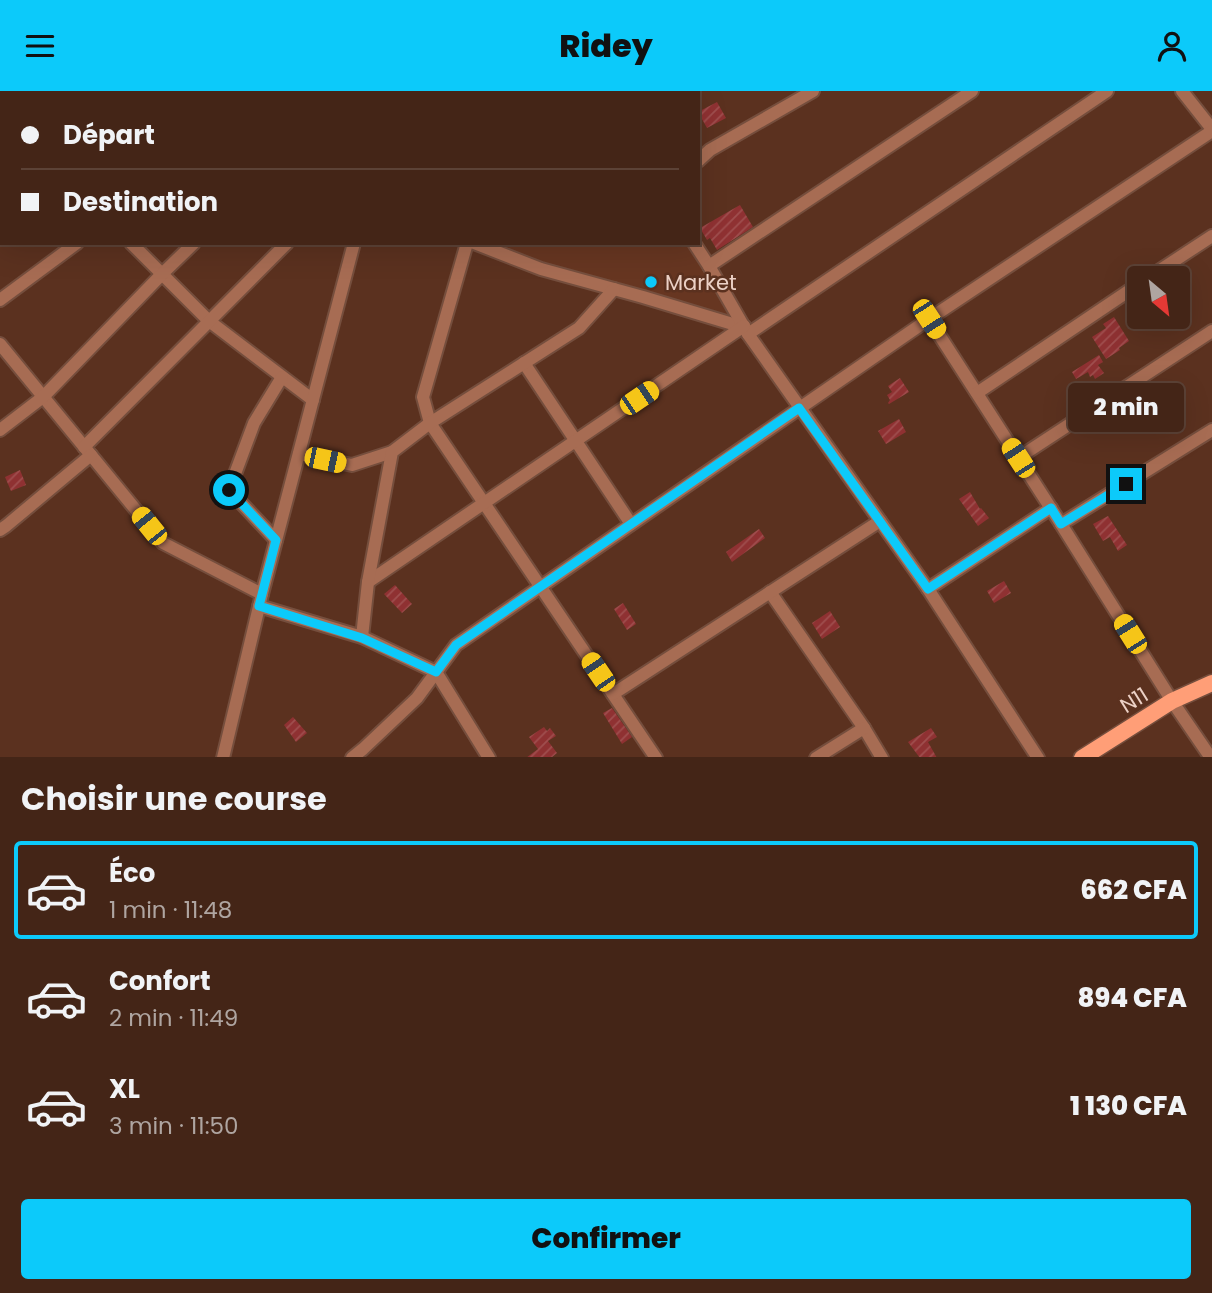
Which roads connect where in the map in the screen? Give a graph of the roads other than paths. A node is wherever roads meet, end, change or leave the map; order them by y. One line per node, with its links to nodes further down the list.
1 (813, 91): 6 (street)
2 (972, 91): 16 (street)
3 (1107, 91): 24 (street)
4 (1182, 91): 5 (street)
5 (1212, 130): 22 (street)
6 (700, 159)
7 (1212, 236): 17 (street)
8 (75, 245): 21 (street)
9 (133, 245): 18 (street)
10 (192, 245): 18 (street)
11 (285, 245): 23 (street)
12 (353, 245): 31 (street)
13 (466, 245): 33 (street)
14 (479, 245): 19 (street)
15 (695, 245): 16 (street)
16 (709, 266): 24 (street)
17 (1166, 266)
18 (162, 274): 23 (street); 30 (street)
19 (614, 289): 24 (street); 27 (street)
20 (1127, 292): 29 (street)
21 (0, 300)
22 (929, 319): 29 (street); 32 (street)
23 (209, 321): 28 (street); 37 (street)
24 (746, 330): 32 (street); 36 (street)
25 (1212, 331): 40 (street)
26 (0, 344): 30 (street)
27 (524, 363): 33 (street); 36 (street)
28 (282, 377): 31 (street); 47 (street)
29 (977, 393): 40 (street)
30 (43, 397): 34 (street); 37 (street)
31 (313, 400): 39 (street)
32 (799, 408): 43 (street); 44 (street)
33 (430, 422): 38 (street); 41 (street)
34 (0, 430)
35 (1212, 430): 45 (street)
36 (576, 442): 41 (street); 44 (street)
37 (88, 451): 46 (street); 52 (street)
38 (392, 452): 39 (street); 48 (street)
39 (299, 454): 47 (street)
40 (1018, 458): 42 (street)
41 (484, 502): 48 (street); 49 (street)
42 (1051, 508): 45 (street); 50 (street)
43 (880, 521): 50 (street); 51 (street)
44 (631, 524): 49 (street)
45 (1061, 524): 57 (street)
46 (0, 530)
47 (276, 540): 52 (street)
48 (368, 582): 53 (street)
49 (540, 586): 54 (street); 56 (street)
50 (928, 589): 65 (street)
51 (770, 592): 56 (street); 58 (street)
52 (260, 600): 53 (street); 59 (street)
53 (362, 638): 54 (street)
54 (436, 672): 60 (street); 61 (street)
55 (1212, 683): 57 (main road, N11)
56 (613, 694): 62 (street)
57 (1172, 701): 66 (main road, N11); 67 (street)
58 (864, 728): 63 (street); 64 (street)
59 (223, 757)
60 (353, 757)
61 (488, 757)
62 (655, 757)
63 (818, 757)
64 (881, 757)
65 (1037, 757)
66 (1084, 757)
67 (1210, 757)

